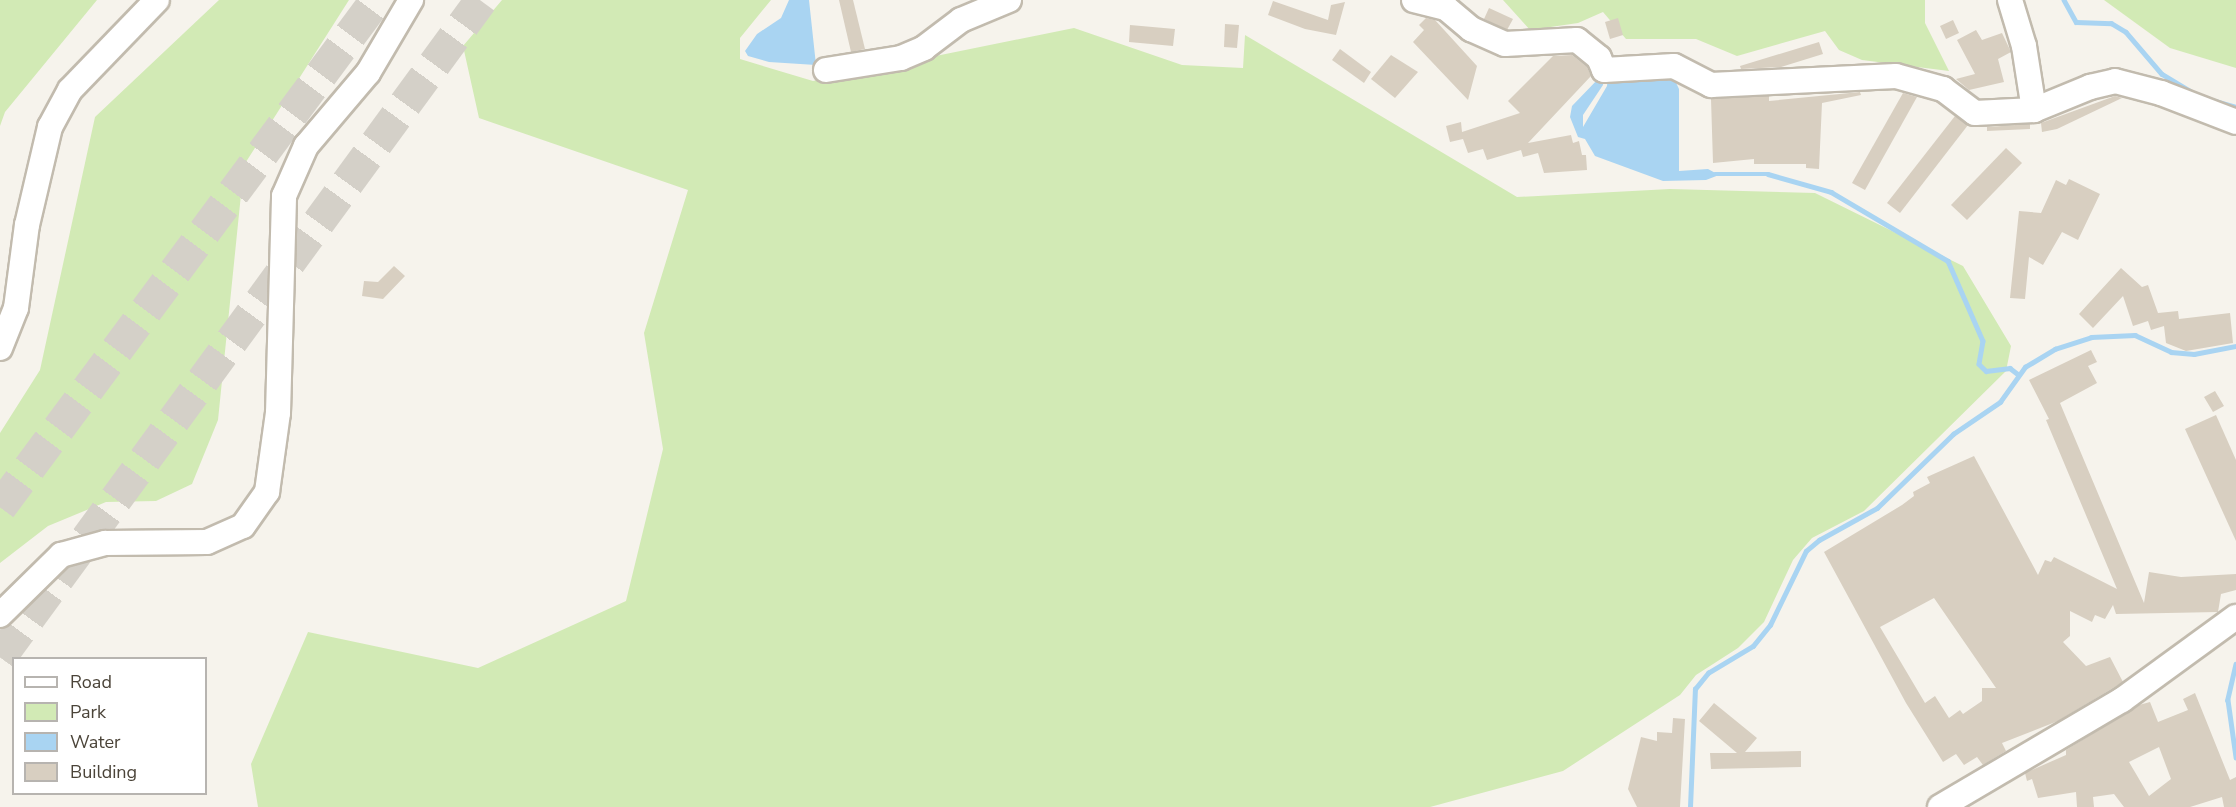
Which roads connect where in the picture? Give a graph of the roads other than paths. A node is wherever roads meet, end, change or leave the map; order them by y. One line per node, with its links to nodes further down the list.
1 (157, 0): 9 (street)
2 (411, 0): 10 (street)
3 (1009, 0): 6 (street)
4 (1414, 0): 7 (street)
5 (2010, 0): 7 (street)
6 (826, 70)
7 (2034, 110): 8 (street)
8 (2236, 122)
9 (0, 348)
10 (0, 615)
11 (2236, 617): 12 (street)
12 (1940, 807)

